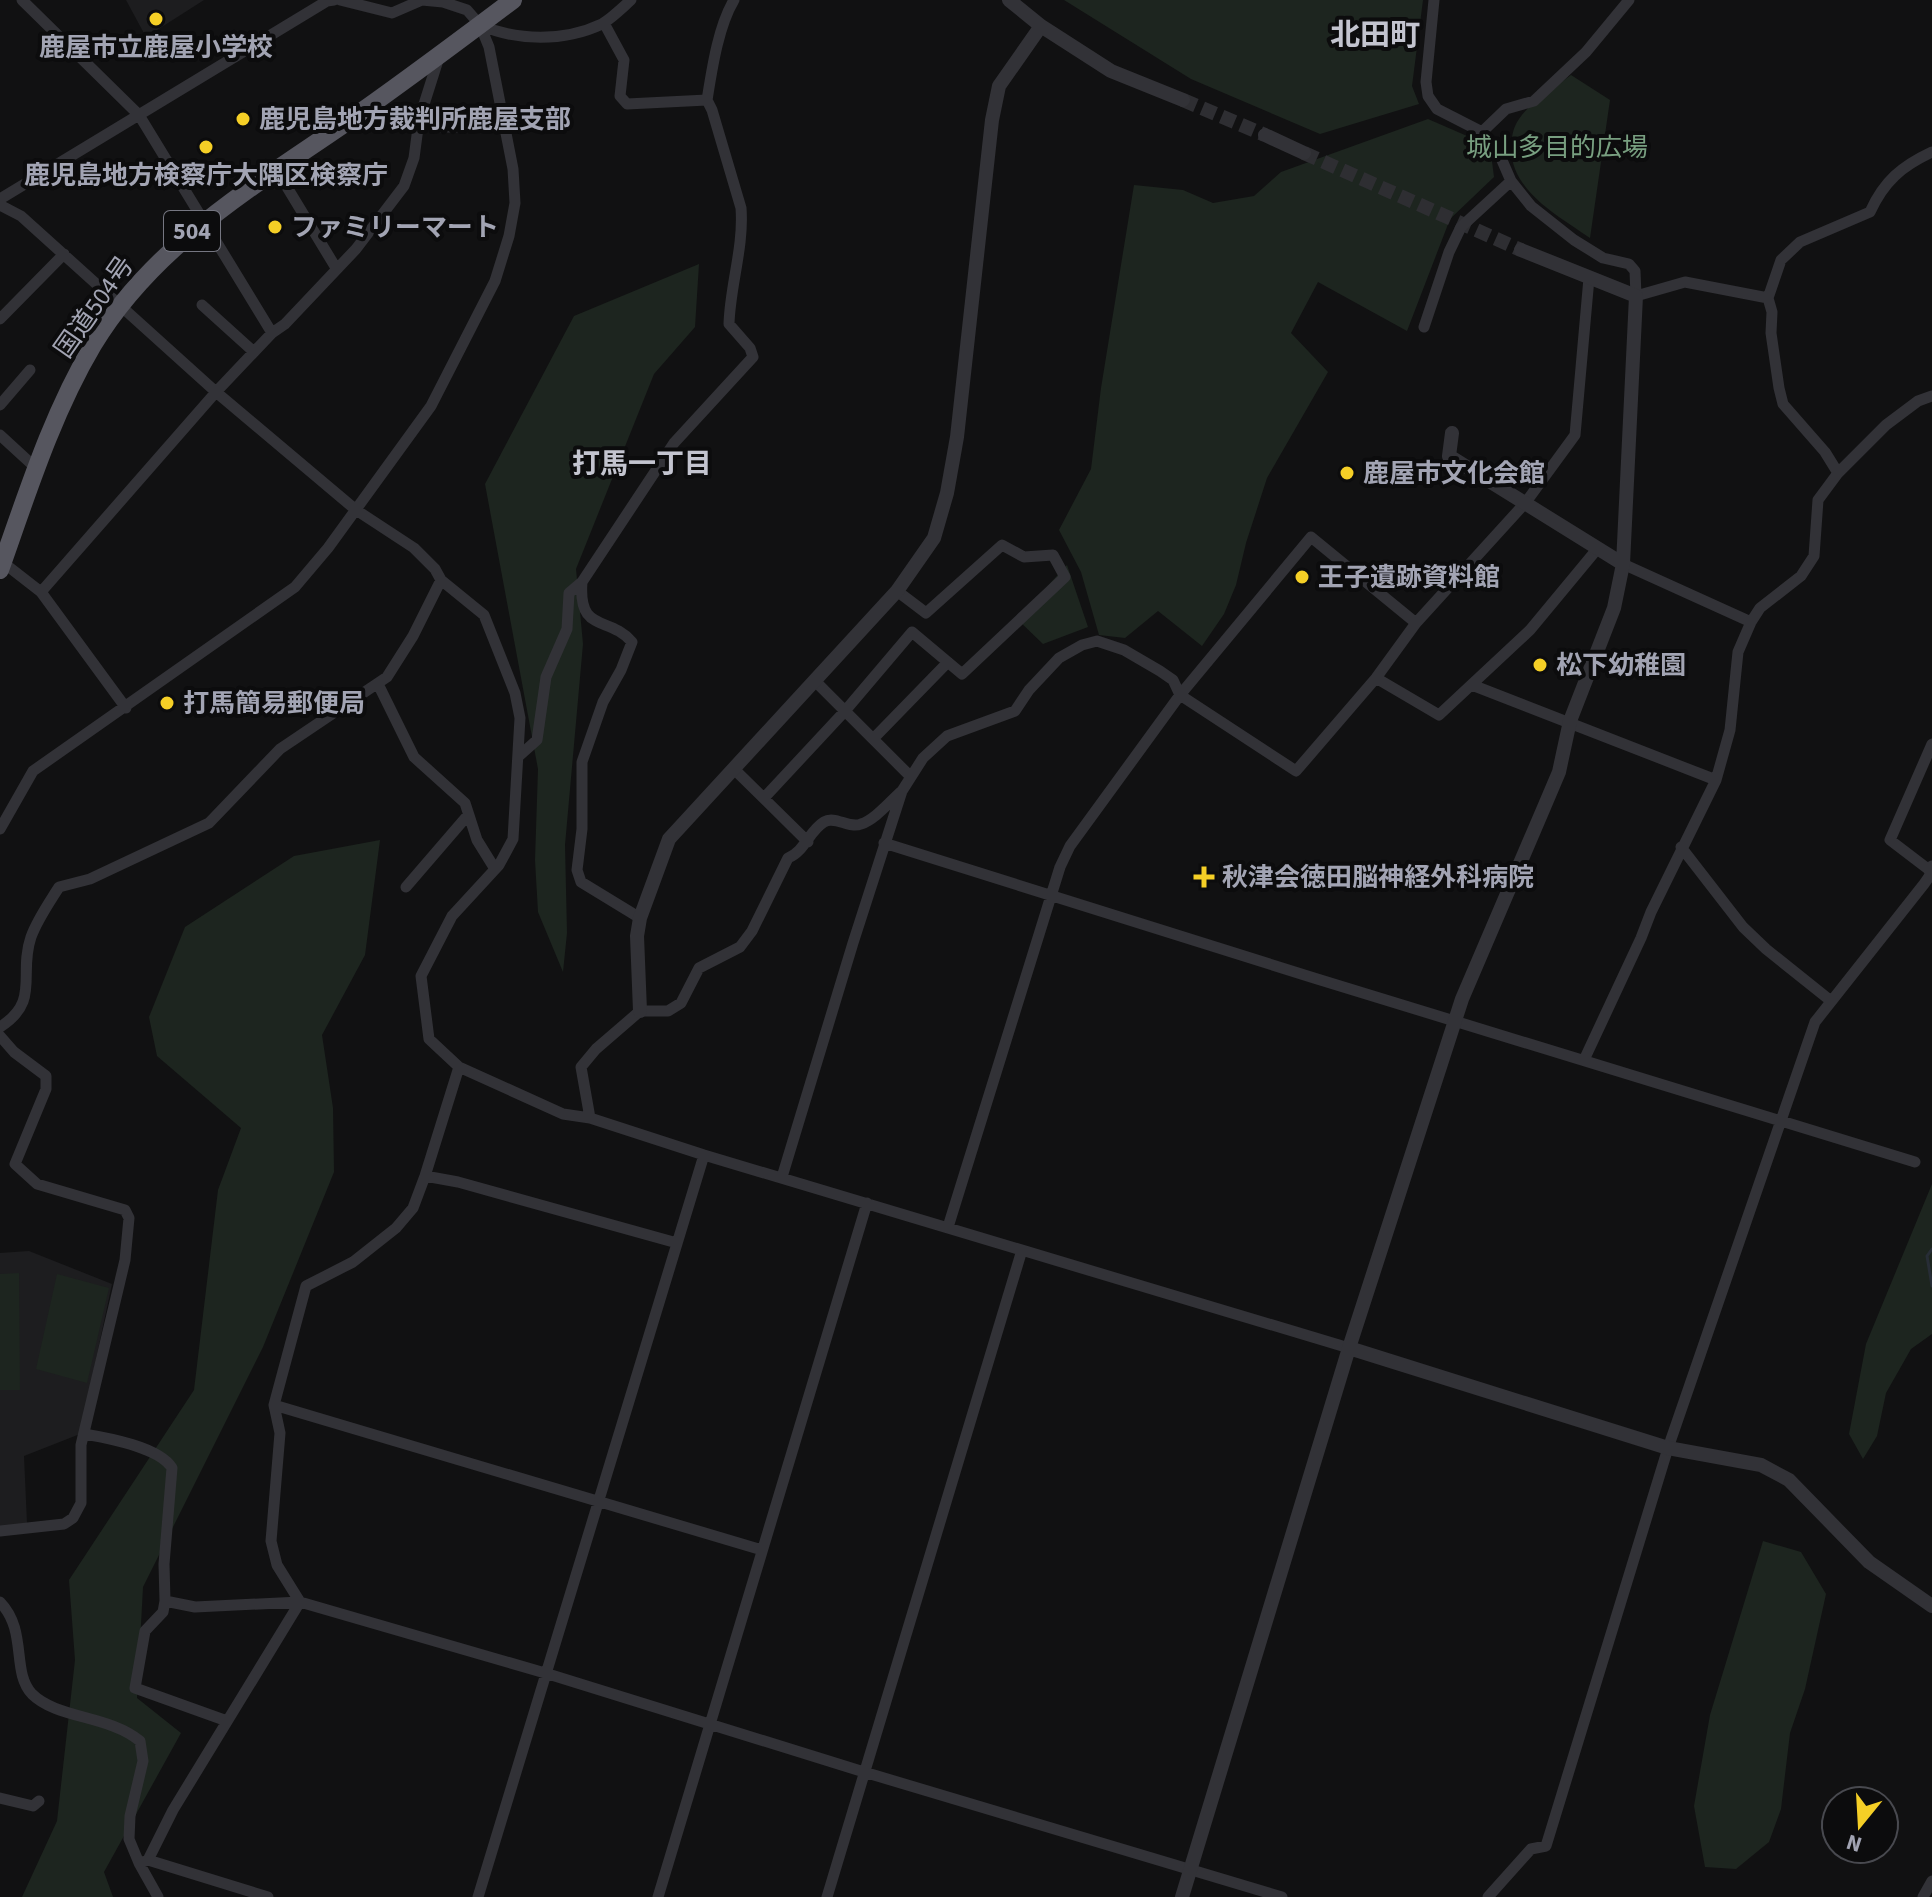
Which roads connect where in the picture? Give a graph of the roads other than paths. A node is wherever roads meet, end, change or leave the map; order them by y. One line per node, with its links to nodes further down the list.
1 (22, 0): 17 (street)
2 (334, 0): 17 (street)
3 (340, 0): 11 (street)
4 (513, 0): 11 (highway, 国道504号 / 504)
5 (631, 0): 10 (street)
6 (734, 0): 14 (street)
7 (1009, 0): 12 (street)
8 (1434, 0): 19 (street)
9 (1629, 0): 19 (street)
10 (604, 23): 11 (street); 14 (street)
11 (480, 25): 13 (highway, 国道504号 / 504); 18 (street)
12 (1041, 26): 15 (street); 54 (street)
13 (441, 53): 16 (street); 23 (highway, 国道504号 / 504)
14 (707, 100): 53 (street)
15 (1183, 100)
16 (424, 104): 18 (street); 29 (street)
17 (139, 115): 25 (street); 26 (street)
18 (504, 127): 48 (street)
19 (1482, 132): 24 (street)
20 (1265, 135): 22 (street)
21 (1932, 152): 32 (street)
22 (1304, 153)
23 (276, 169): 26 (highway, 国道504号 / 504); 29 (street)
24 (1511, 181): 31 (street); 36 (street)
25 (0, 200): 28 (street)
26 (203, 222): 33 (highway, 国道504号 / 504); 37 (street)
27 (1521, 250): 30 (street)
28 (64, 254): 33 (street); 35 (street)
29 (336, 268): 37 (street)
30 (1589, 278): 31 (street); 47 (street)
31 (1636, 296): 32 (street); 51 (street)
32 (1768, 298): 46 (street)
33 (121, 305): 40 (street); 45 (highway, 国道504号 / 504)
34 (202, 305): 38 (street)
35 (0, 319)
36 (1424, 327)
37 (272, 333): 38 (street)
38 (254, 352): 40 (street)
39 (30, 370): 42 (street)
40 (216, 392): 48 (street); 55 (street)
41 (1932, 396): 46 (street)
42 (0, 405)
43 (1452, 433): 47 (street)
44 (0, 435): 45 (street)
45 (37, 469): 50 (highway, 国道504号 / 504)
46 (1838, 473): 56 (street)
47 (1526, 502): 49 (street); 57 (street)
48 (356, 510): 52 (street); 64 (street)
49 (1598, 548): 51 (street); 62 (street)
50 (1, 564): 55 (street)
51 (1623, 564): 56 (street); 66 (street)
52 (441, 580): 61 (street); 69 (street)
53 (582, 582): 69 (street); 84 (street)
54 (897, 591): 58 (street); 60 (street)
55 (41, 592): 64 (street)
56 (1751, 622): 72 (street)
57 (1416, 623): 59 (street); 63 (street)
58 (948, 662): 65 (street); 67 (street)
59 (1376, 678): 62 (street); 63 (street)
60 (815, 681): 65 (street); 70 (street)
61 (378, 684): 75 (street); 88 (street)
62 (1472, 685): 66 (street)
63 (1180, 695): 71 (street); 83 (street)
64 (126, 708): 76 (street)
65 (845, 711): 67 (street); 74 (street)
66 (1570, 721): 72 (street); 87 (street)
67 (873, 739): 71 (street)
68 (1932, 744): 80 (street)
69 (519, 756): 81 (street)
70 (734, 769): 74 (street); 84 (street)
71 (911, 777): 73 (street)
72 (1716, 780): 79 (street)
73 (902, 791): 77 (street); 78 (street)
74 (764, 798): 77 (street)
75 (468, 815): 81 (street); 82 (street)
76 (0, 829)
77 (808, 842): 86 (street)
78 (884, 843): 83 (street); 97 (street)
79 (1681, 847): 85 (street); 90 (street)
80 (1930, 868): 85 (street)
81 (495, 869): 91 (street)
82 (406, 887)
83 (1052, 896): 87 (street); 99 (street)
84 (640, 918): 86 (street)
85 (1831, 1001): 93 (street)
86 (640, 1011): 92 (street)
87 (1455, 1022): 90 (street); 102 (street)
88 (0, 1027)
89 (0, 1036): 104 (street)
90 (1584, 1060): 93 (street)
91 (459, 1067): 92 (street); 96 (street)
92 (590, 1118): 94 (street)
93 (1780, 1122): 95 (street); 105 (street)
94 (704, 1155): 97 (street); 100 (street)
95 (1915, 1162)
96 (425, 1176): 100 (street); 103 (street)
97 (782, 1177): 98 (street)
98 (867, 1203): 99 (street); 108 (street)
99 (948, 1227): 101 (street)
100 (677, 1243): 106 (street)
101 (1022, 1250): 102 (street); 116 (street)
102 (1349, 1348): 105 (street); 120 (street)
103 (274, 1405): 106 (street); 111 (street)
104 (84, 1434): 107 (street); 109 (street)
105 (1668, 1448): 112 (street); 129 (street)
106 (597, 1501): 108 (street); 113 (street)
107 (0, 1531)
108 (762, 1550): 115 (street)
109 (165, 1601): 111 (street); 114 (street)
110 (0, 1602): 119 (street)
111 (300, 1602): 113 (street); 114 (street)
112 (1932, 1606)
113 (545, 1673): 115 (street); 124 (street)
114 (227, 1721): 119 (street)
115 (709, 1724): 116 (street); 125 (street)
116 (864, 1772): 120 (street); 126 (street)
117 (0, 1798): 118 (street)
118 (39, 1801)
119 (143, 1862): 122 (street); 123 (street)
120 (1190, 1869): 127 (street); 128 (street)
121 (1932, 1881): 130 (street)
122 (158, 1897)
123 (268, 1897)
124 (478, 1897)
125 (658, 1897)
126 (827, 1897)
127 (1182, 1897)
128 (1282, 1897)
129 (1488, 1897)
130 (1923, 1897)

